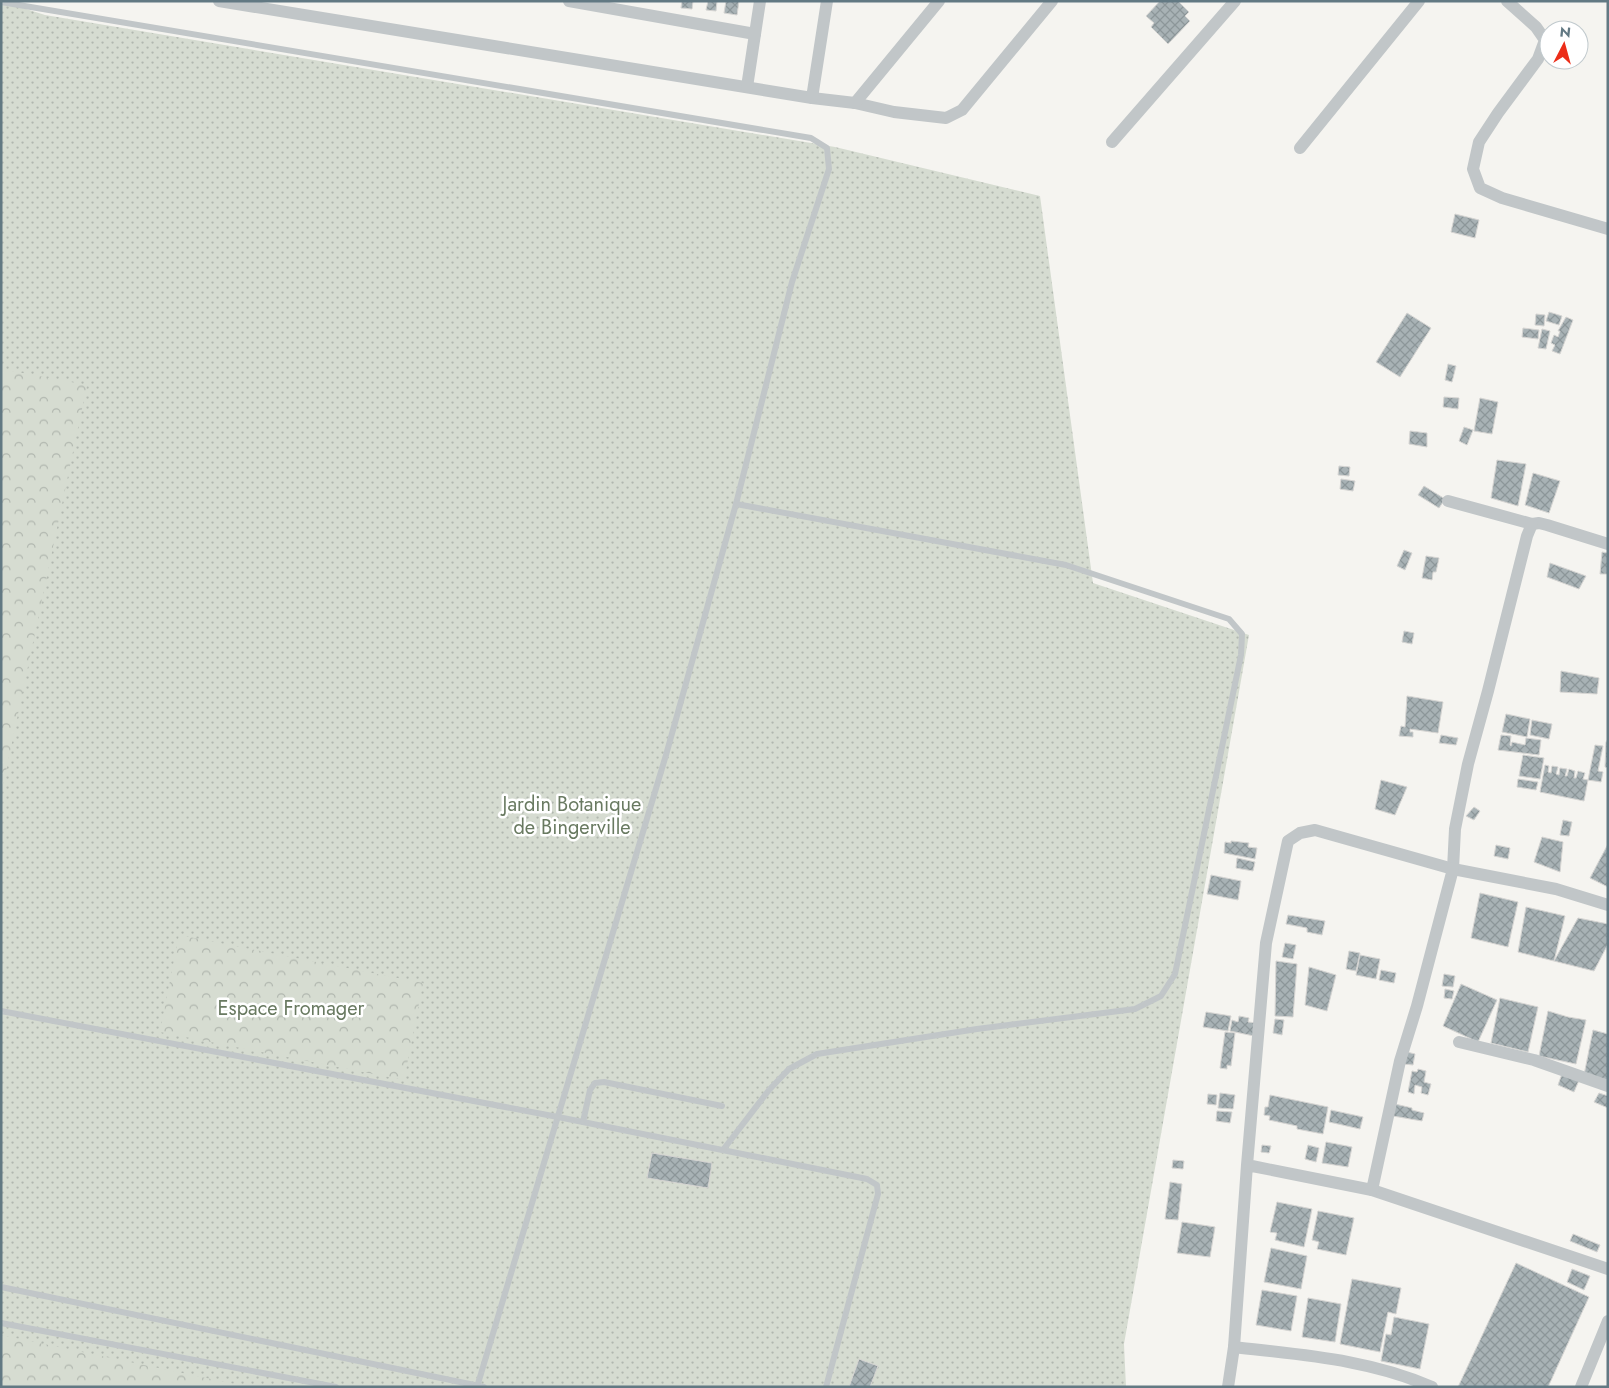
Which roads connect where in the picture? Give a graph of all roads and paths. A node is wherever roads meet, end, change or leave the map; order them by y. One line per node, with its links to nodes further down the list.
1 (219, 1): 11 (street)
2 (569, 1): 12 (street)
3 (760, 1): 13 (street)
4 (827, 1): 15 (street)
5 (940, 1): 16 (street)
6 (1052, 1): 16 (street)
7 (1235, 1): 17 (street)
8 (1419, 1): 18 (street)
9 (1507, 1): 19 (street)
10 (1, 2): 21 (lane)
11 (258, 4): 14 (street)
12 (639, 7): 13 (street)
13 (755, 34): 14 (street)
14 (747, 87): 15 (street)
15 (812, 98): 16 (street)
16 (855, 103)
17 (1112, 142)
18 (1300, 148)
19 (1608, 229)
20 (1448, 501): 22 (street)
21 (736, 504): 30 (lane); 32 (lane)
22 (1532, 524): 23 (street); 24 (street)
23 (1608, 544)
24 (1453, 869): 25 (street); 33 (street); 34 (street)
25 (1608, 905)
26 (1, 1011): 30 (lane)
27 (1459, 1042): 28 (street)
28 (1608, 1086)
29 (722, 1106): 31 (lane)
30 (558, 1117): 31 (lane); 40 (lane)
31 (582, 1122): 32 (lane)
32 (723, 1150): 42 (lane)
33 (1247, 1165): 34 (street); 39 (street)
34 (1372, 1190): 35 (street)
35 (1608, 1269)
36 (1, 1287): 40 (lane)
37 (1608, 1321): 45 (street)
38 (1, 1323): 41 (lane)
39 (1234, 1347): 43 (street); 44 (street)
40 (479, 1386)
41 (336, 1387)
42 (826, 1387)
43 (1228, 1387)
44 (1432, 1387)
45 (1581, 1387)

